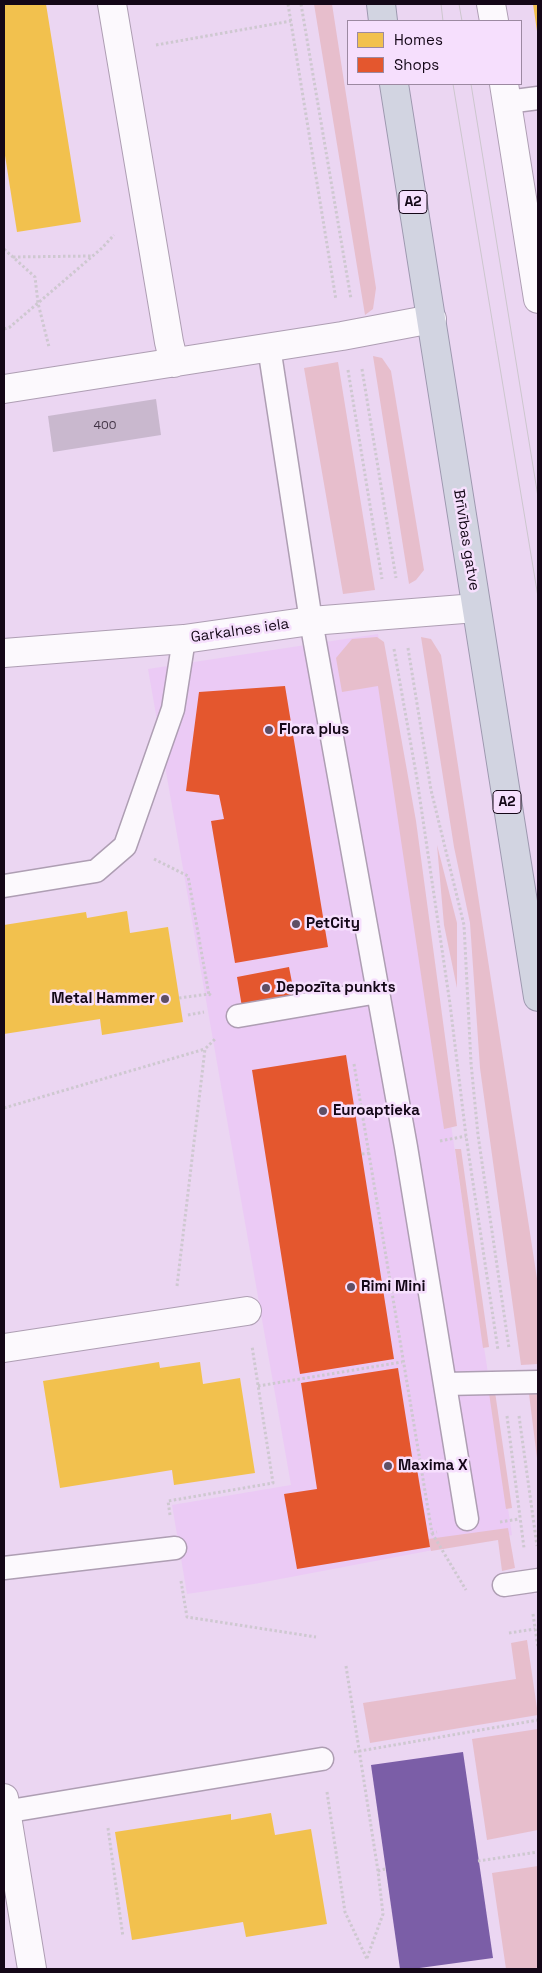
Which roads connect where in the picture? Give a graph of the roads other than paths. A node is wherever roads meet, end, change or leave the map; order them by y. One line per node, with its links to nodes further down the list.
1 (112, 4): 12 (street)
2 (381, 4): 4 (highway)
3 (491, 4): 5 (street)
4 (384, 20)
5 (494, 20)
6 (394, 85): 10 (highway, Brīvības gatve / A2)
7 (505, 93): 8 (lane); 9 (street)
8 (538, 98)
9 (538, 300)
10 (432, 320): 11 (street); 14 (highway, Brīvības gatve / A2)
11 (268, 347): 12 (street); 15 (lane)
12 (174, 363): 13 (street)
13 (4, 390)
14 (476, 608): 15 (street, Garkalnes iela); 20 (highway, Brīvības gatve / A2)
15 (311, 621): 16 (street, Garkalnes iela); 19 (lane)
16 (184, 638): 17 (street, Garkalnes iela); 18 (lane)
17 (4, 652)
18 (4, 886)
19 (378, 992): 21 (lane); 25 (lane)
20 (538, 997)
21 (238, 1016)
22 (247, 1311): 23 (street)
23 (4, 1348)
24 (538, 1382): 25 (lane)
25 (445, 1384): 26 (lane)
26 (467, 1519)
27 (175, 1548): 28 (lane)
28 (4, 1568)
29 (533, 1581): 30 (lane)
30 (504, 1585)
31 (322, 1759): 32 (lane)
32 (5, 1807): 33 (street)
33 (32, 1969)

